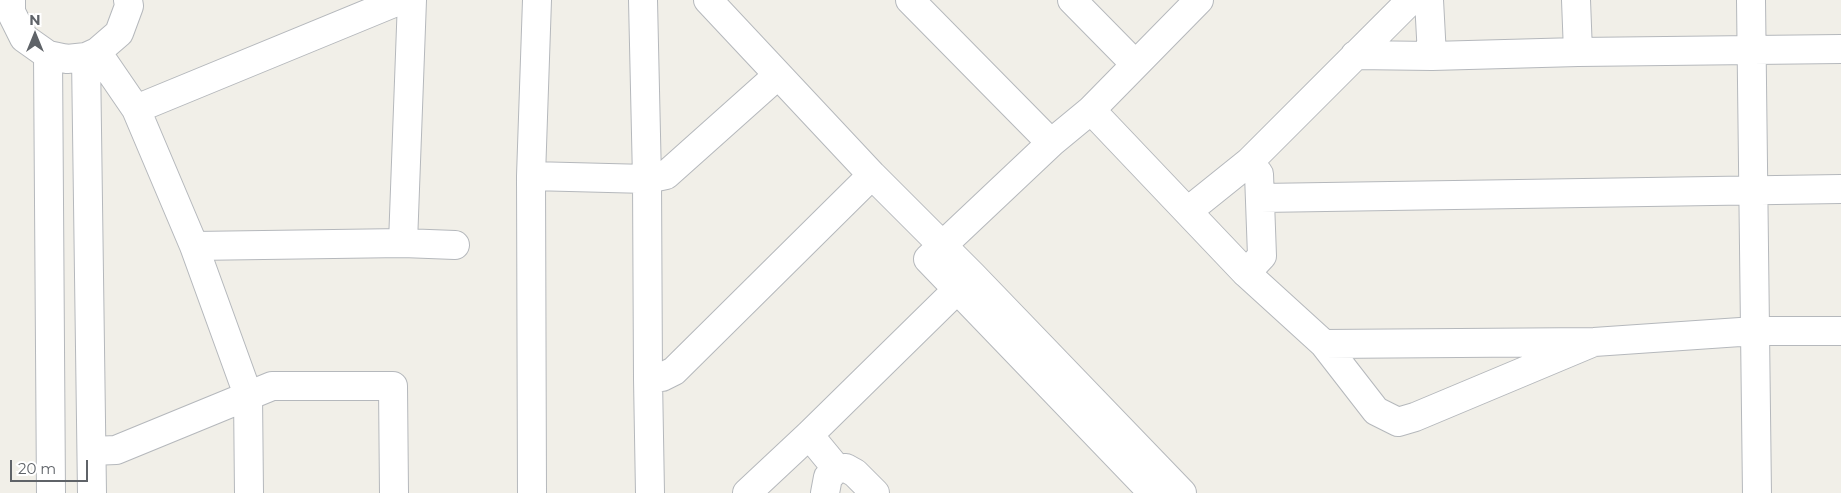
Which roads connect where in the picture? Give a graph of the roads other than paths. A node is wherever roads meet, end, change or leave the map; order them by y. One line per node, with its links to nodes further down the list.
1 (11, 0): 18 (street)
2 (128, 0): 19 (street)
3 (401, 0): 24 (street)
4 (412, 0): 35 (street)
5 (537, 0): 29 (street)
6 (643, 0): 30 (street)
7 (708, 0): 23 (street)
8 (910, 0): 26 (street)
9 (1072, 0): 22 (street)
10 (1199, 0): 22 (street)
11 (1411, 0): 20 (street)
12 (1429, 0): 21 (street)
13 (1576, 0): 17 (street)
14 (1751, 0): 16 (street)
15 (1841, 48): 16 (street)
16 (1751, 50): 17 (street); 32 (street)
17 (1578, 52): 21 (street)
18 (48, 55): 19 (street); 50 (street)
19 (91, 55): 24 (street); 48 (street)
20 (1355, 55): 21 (street); 27 (street)
21 (1432, 56)
22 (1135, 64): 25 (street)
23 (778, 75): 28 (street); 30 (street)
24 (136, 109): 37 (street)
25 (1090, 110): 26 (street); 34 (street)
26 (1051, 143): 38 (street)
27 (1248, 162): 33 (street); 34 (street)
28 (872, 175): 38 (street); 45 (street)
29 (531, 176): 30 (street); 54 (street)
30 (646, 179): 45 (street)
31 (1841, 189): 32 (street)
32 (1753, 191): 33 (street); 41 (street)
33 (1261, 198): 39 (street)
34 (1188, 211): 39 (street)
35 (403, 243): 36 (street); 37 (street)
36 (455, 244)
37 (194, 246): 46 (street)
38 (935, 251): 40 (street)
39 (1246, 273): 44 (street)
40 (965, 282): 47 (street); 59 (street); 60 (street)
41 (1755, 331): 42 (street); 43 (street); 61 (street)
42 (1841, 331)
43 (1594, 342): 44 (street); 44 (street)
44 (1324, 344)
45 (648, 379): 55 (street)
46 (248, 395): 48 (street); 52 (street); 53 (street)
47 (809, 435): 49 (street); 56 (street)
48 (92, 451): 51 (street)
49 (837, 469): 57 (street); 58 (street)
50 (51, 493)
51 (92, 493)
52 (249, 493)
53 (394, 493)
54 (532, 493)
55 (650, 493)
56 (747, 493)
57 (825, 493)
58 (875, 493)
59 (1153, 493)
60 (1182, 493)
61 (1757, 493)

